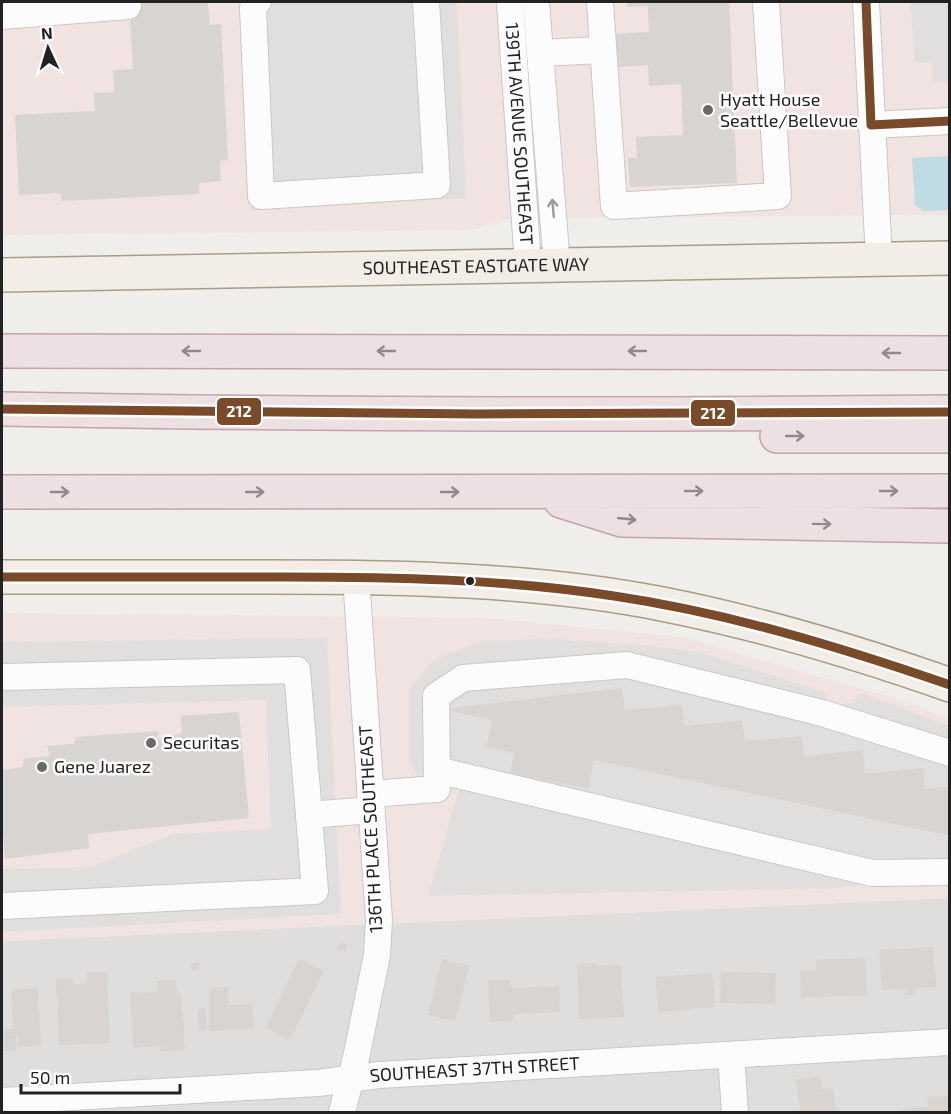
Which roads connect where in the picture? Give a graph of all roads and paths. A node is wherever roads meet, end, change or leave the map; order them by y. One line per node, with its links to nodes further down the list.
1 (258, 2): 2 (street)
2 (426, 2)
3 (510, 2): 16 (street, 139TH AVENUE SOUTHEAST)
4 (536, 2): 11 (street, 139TH AVENUE SOUTHEAST)
5 (600, 2): 10 (street)
6 (766, 2): 10 (street)
7 (866, 2): 13 (street)
8 (128, 6): 9 (street)
9 (2, 16)
10 (602, 50): 11 (street)
11 (540, 53): 16 (street, 139TH AVENUE SOUTHEAST, one-way to 11)
12 (950, 121): 13 (street)
13 (871, 125): 15 (street)
14 (950, 258): 15 (main road, SOUTHEAST EASTGATE WAY)
15 (879, 260): 16 (main road, SOUTHEAST EASTGATE WAY)
16 (542, 266): 17 (main road, SOUTHEAST EASTGATE WAY)
17 (2, 275)
18 (2, 351): 19 (highway, one-way to 18)
19 (950, 353)
20 (2, 409): 21 (highway)
21 (950, 412)
22 (2, 430): 23 (highway, one-way to 23)
23 (950, 436)
24 (950, 491): 26 (highway, one-way to 24)
25 (2, 492): 26 (highway, one-way to 26)
26 (530, 492): 27 (highway, one-way to 27)
27 (950, 526)
28 (2, 577): 29 (main road)
29 (356, 577): 31 (main road); 34 (street, 136TH PLACE SOUTHEAST)
30 (2, 677): 35 (street)
31 (950, 685)
32 (950, 753): 33 (street)
33 (437, 770): 34 (street); 36 (street)
34 (370, 802): 35 (street); 40 (street, 136TH PLACE SOUTHEAST)
35 (309, 815): 37 (street)
36 (950, 872)
37 (2, 906)
38 (950, 1042): 39 (street, SOUTHEAST 37TH STREET)
39 (731, 1055): 40 (street, SOUTHEAST 37TH STREET); 43 (street)
40 (351, 1079): 41 (street, SOUTHEAST 37TH STREET); 42 (street, 136TH PLACE SOUTHEAST)
41 (2, 1101)
42 (342, 1113)
43 (735, 1113)

